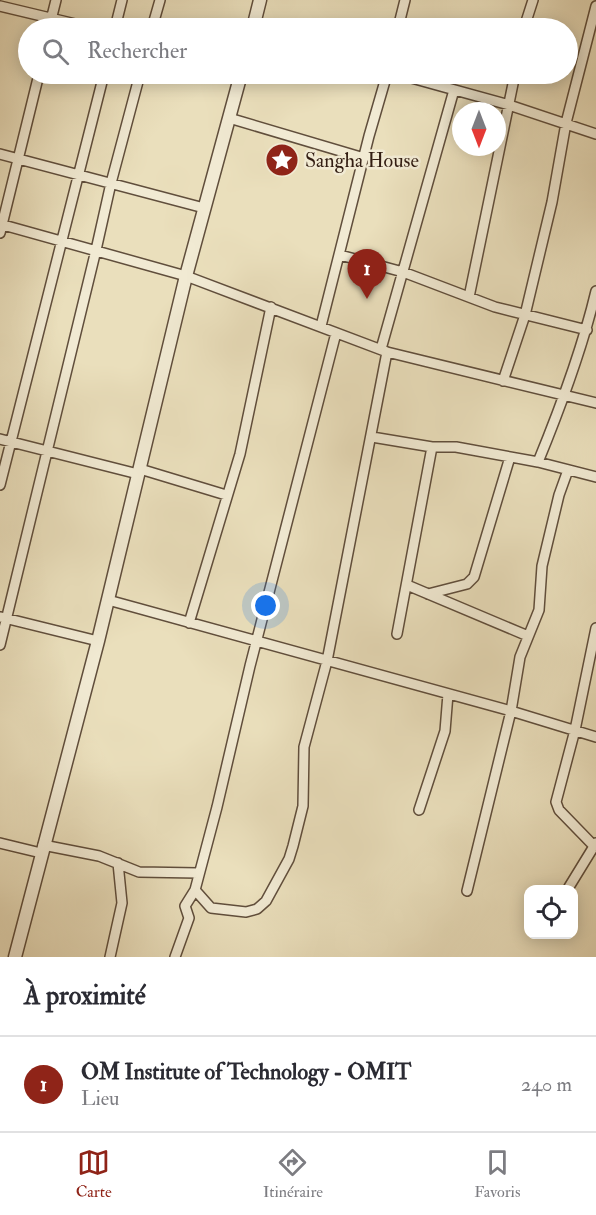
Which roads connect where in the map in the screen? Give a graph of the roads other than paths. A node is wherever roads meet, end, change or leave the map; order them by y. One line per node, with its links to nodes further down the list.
1 (56, 0): 10 (street)
2 (122, 0): 11 (street)
3 (160, 0): 12 (street)
4 (260, 0): 13 (street)
5 (405, 0): 14 (street)
6 (533, 0): 15 (street)
7 (0, 6): 9 (street)
8 (596, 6): 16 (street)
9 (33, 18)
10 (52, 18)
11 (118, 18)
12 (155, 18)
13 (256, 18)
14 (400, 18)
15 (527, 18)
16 (578, 76)
17 (37, 84): 31 (street)
18 (101, 84): 33 (street)
19 (137, 84): 34 (street)
20 (238, 84): 27 (street)
21 (384, 84): 32 (street)
22 (433, 84): 25 (street)
23 (512, 84): 26 (street)
24 (576, 84): 28 (street)
25 (454, 90): 26 (street); 40 (street)
26 (508, 105): 28 (street); 43 (street)
27 (229, 118): 32 (street); 35 (street)
28 (566, 123): 29 (street); 45 (street)
29 (596, 134)
30 (0, 154): 31 (street)
31 (19, 158): 33 (street); 36 (street)
32 (364, 158): 39 (street)
33 (77, 176): 34 (street); 37 (street)
34 (111, 183): 35 (street); 38 (street)
35 (204, 208): 41 (street)
36 (1, 227): 37 (street)
37 (61, 241): 38 (street); 55 (street)
38 (96, 250): 41 (street); 57 (street)
39 (340, 255): 40 (street); 46 (street)
40 (403, 272): 43 (street); 49 (street)
41 (186, 276): 44 (street); 61 (street)
42 (596, 291): 47 (street)
43 (469, 297): 45 (street)
44 (271, 307): 46 (street); 64 (street)
45 (525, 315): 47 (street); 50 (street)
46 (321, 326): 48 (street)
47 (587, 330): 51 (street)
48 (336, 333): 49 (street); 74 (street)
49 (384, 350): 50 (street); 53 (street)
50 (503, 381): 51 (street)
51 (565, 396): 52 (street); 59 (street)
52 (596, 403)
53 (372, 437): 56 (street); 76 (street)
54 (0, 439): 55 (street)
55 (11, 442): 57 (street); 63 (street)
56 (432, 447): 58 (street); 65 (street)
57 (47, 452): 61 (street); 68 (street)
58 (510, 457): 59 (street); 66 (street)
59 (538, 462): 60 (street)
60 (567, 470): 62 (street); 72 (street)
61 (139, 472): 64 (street); 67 (street)
62 (596, 477)
63 (0, 485)
64 (226, 495): 69 (street)
65 (407, 585): 66 (street); 71 (street)
66 (428, 594): 72 (street)
67 (108, 600): 69 (street); 73 (street)
68 (3, 618): 73 (street); 75 (street)
69 (189, 623): 74 (street)
70 (596, 628): 79 (street)
71 (397, 634)
72 (528, 636): 78 (street)
73 (98, 641): 84 (street)
74 (256, 642): 76 (street); 86 (street)
75 (0, 645)
76 (327, 661): 77 (street); 88 (street)
77 (448, 694): 78 (street); 81 (street)
78 (511, 711): 79 (street); 89 (street)
79 (575, 730): 80 (street); 83 (street)
80 (596, 737)
81 (419, 810)
82 (0, 843): 84 (street)
83 (595, 844): 87 (street)
84 (42, 849): 85 (street); 90 (street)
85 (118, 863): 86 (street); 91 (street)
86 (198, 873): 88 (street)
87 (569, 885)
88 (195, 890): 92 (street)
89 (467, 891)
90 (15, 957)
91 (110, 957)
92 (175, 957)

